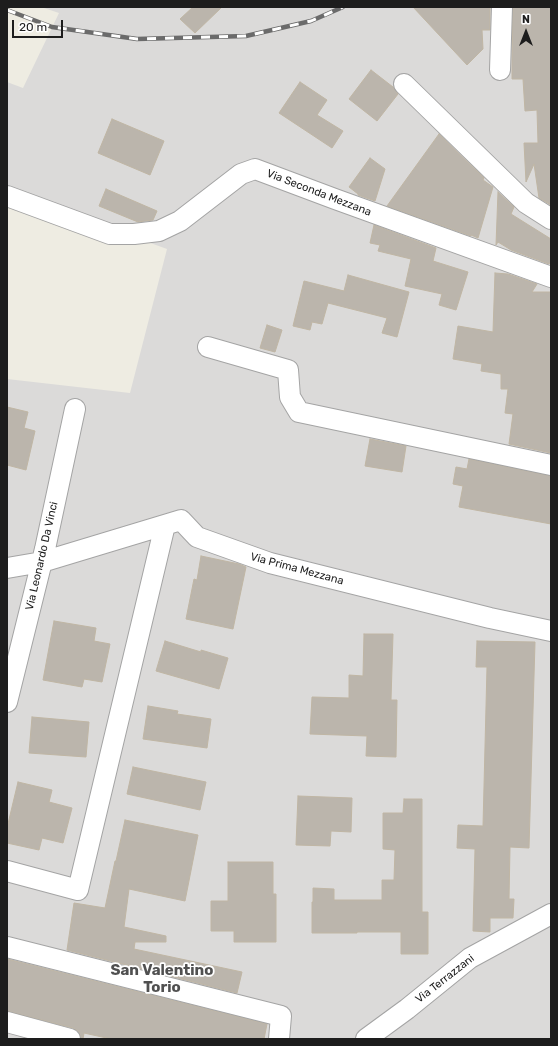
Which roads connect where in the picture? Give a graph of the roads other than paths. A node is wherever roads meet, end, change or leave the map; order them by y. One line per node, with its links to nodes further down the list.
1 (502, 7): 2 (street)
2 (500, 70)
3 (404, 84): 5 (street)
4 (7, 196): 6 (street, Via Seconda Mezzana)
5 (551, 219)
6 (551, 277)
7 (208, 347): 9 (street)
8 (75, 410): 11 (street, Via Leonardo Da Vinci)
9 (551, 465)
10 (165, 525): 11 (street, Via Prima Mezzana); 13 (street, Via Prima Mezzana); 15 (street)
11 (42, 562): 12 (street, Via Prima Mezzana); 14 (street, Via Leonardo Da Vinci)
12 (7, 568)
13 (551, 631)
14 (7, 702)
15 (7, 871)
16 (551, 914): 21 (street, Via Terrazzani)
17 (7, 947): 20 (street)
18 (7, 1022): 19 (street)
19 (70, 1039)
20 (279, 1039)
21 (366, 1039)

